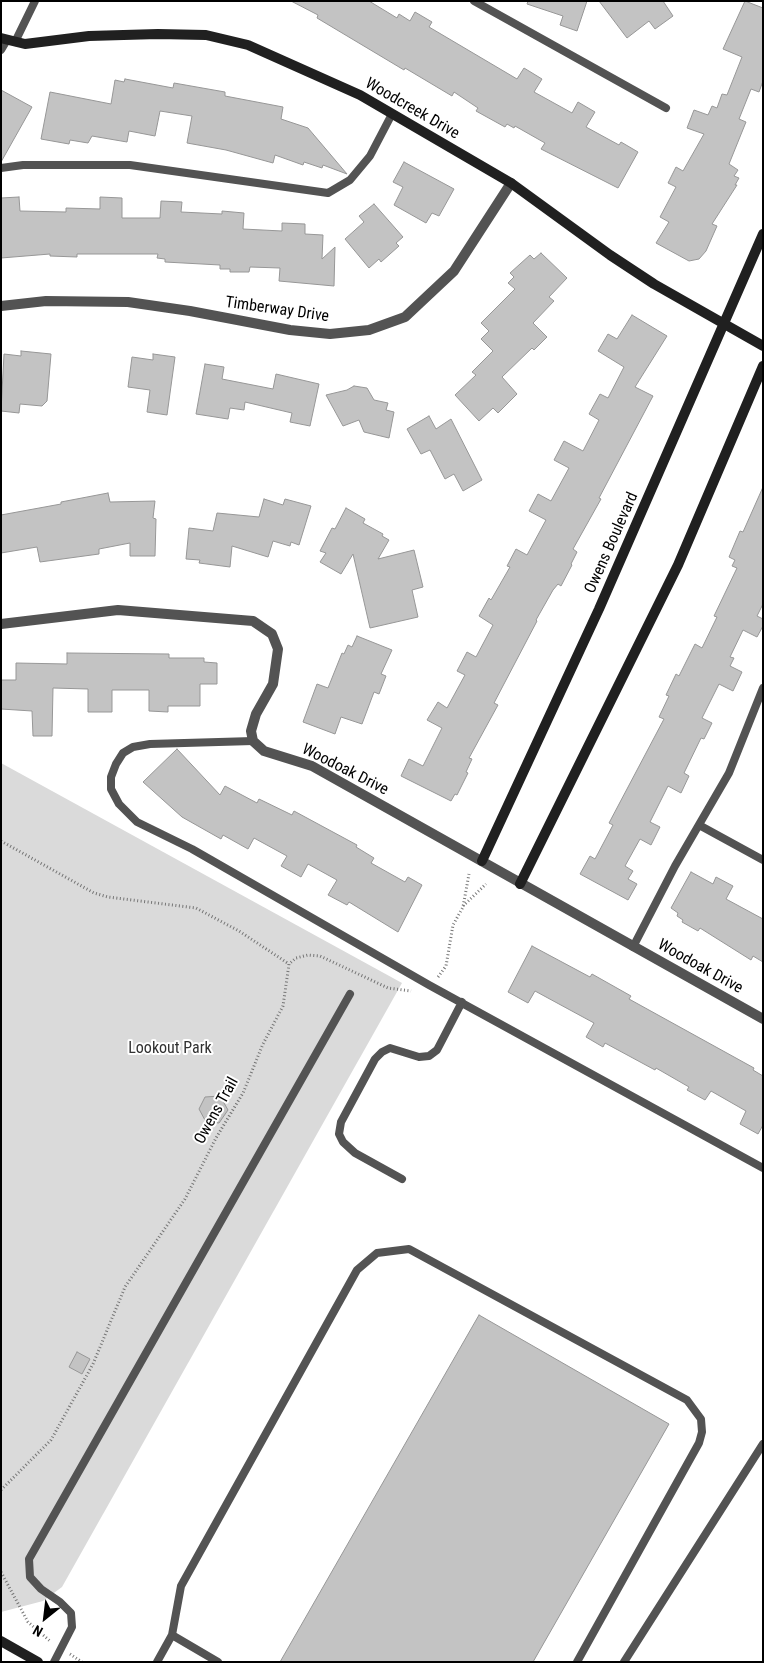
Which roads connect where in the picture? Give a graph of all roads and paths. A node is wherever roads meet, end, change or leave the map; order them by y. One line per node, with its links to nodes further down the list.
1 (34, 1): 3 (lane)
2 (474, 1): 5 (lane)
3 (8, 40): 4 (lane); 6 (street, Woodcreek Drive)
4 (1, 50)
5 (666, 108)
6 (392, 114): 7 (lane); 8 (street, Woodcreek Drive)
7 (1, 168)
8 (511, 183): 10 (street, Timberway Drive); 11 (street, Woodcreek Drive)
9 (763, 234): 11 (street, Owens Boulevard)
10 (1, 306)
11 (724, 325): 12 (street, Woodcreek Drive); 20 (street, Owens Boulevard)
12 (763, 346)
13 (763, 366): 23 (street)
14 (1, 624): 16 (street)
15 (763, 688): 17 (lane)
16 (253, 741): 20 (street, Woodoak Drive); 27 (lane)
17 (699, 825): 19 (lane); 25 (lane)
18 (1, 842): 26 (path)
19 (763, 860)
20 (482, 862): 23 (street, Woodoak Drive)
21 (469, 874): 24 (path)
22 (486, 884): 24 (path)
23 (520, 884): 25 (street, Woodoak Drive)
24 (463, 906): 27 (path)
25 (633, 947): 30 (street, Woodoak Drive)
26 (289, 964): 27 (path); 34 (path, Owens Trail)
27 (430, 985): 29 (lane)
28 (350, 994): 38 (lane)
29 (462, 1002): 31 (lane); 32 (lane)
30 (763, 1019)
31 (763, 1168)
32 (402, 1179)
33 (763, 1444): 45 (lane)
34 (1, 1490)
35 (1, 1572): 38 (path)
36 (172, 1636): 42 (lane); 43 (lane); 44 (lane)
37 (1, 1641): 39 (street)
38 (61, 1648): 40 (lane); 41 (path)
39 (38, 1662)
40 (54, 1662)
41 (82, 1662)
42 (157, 1662)
43 (218, 1662)
44 (578, 1662)
45 (624, 1662)

